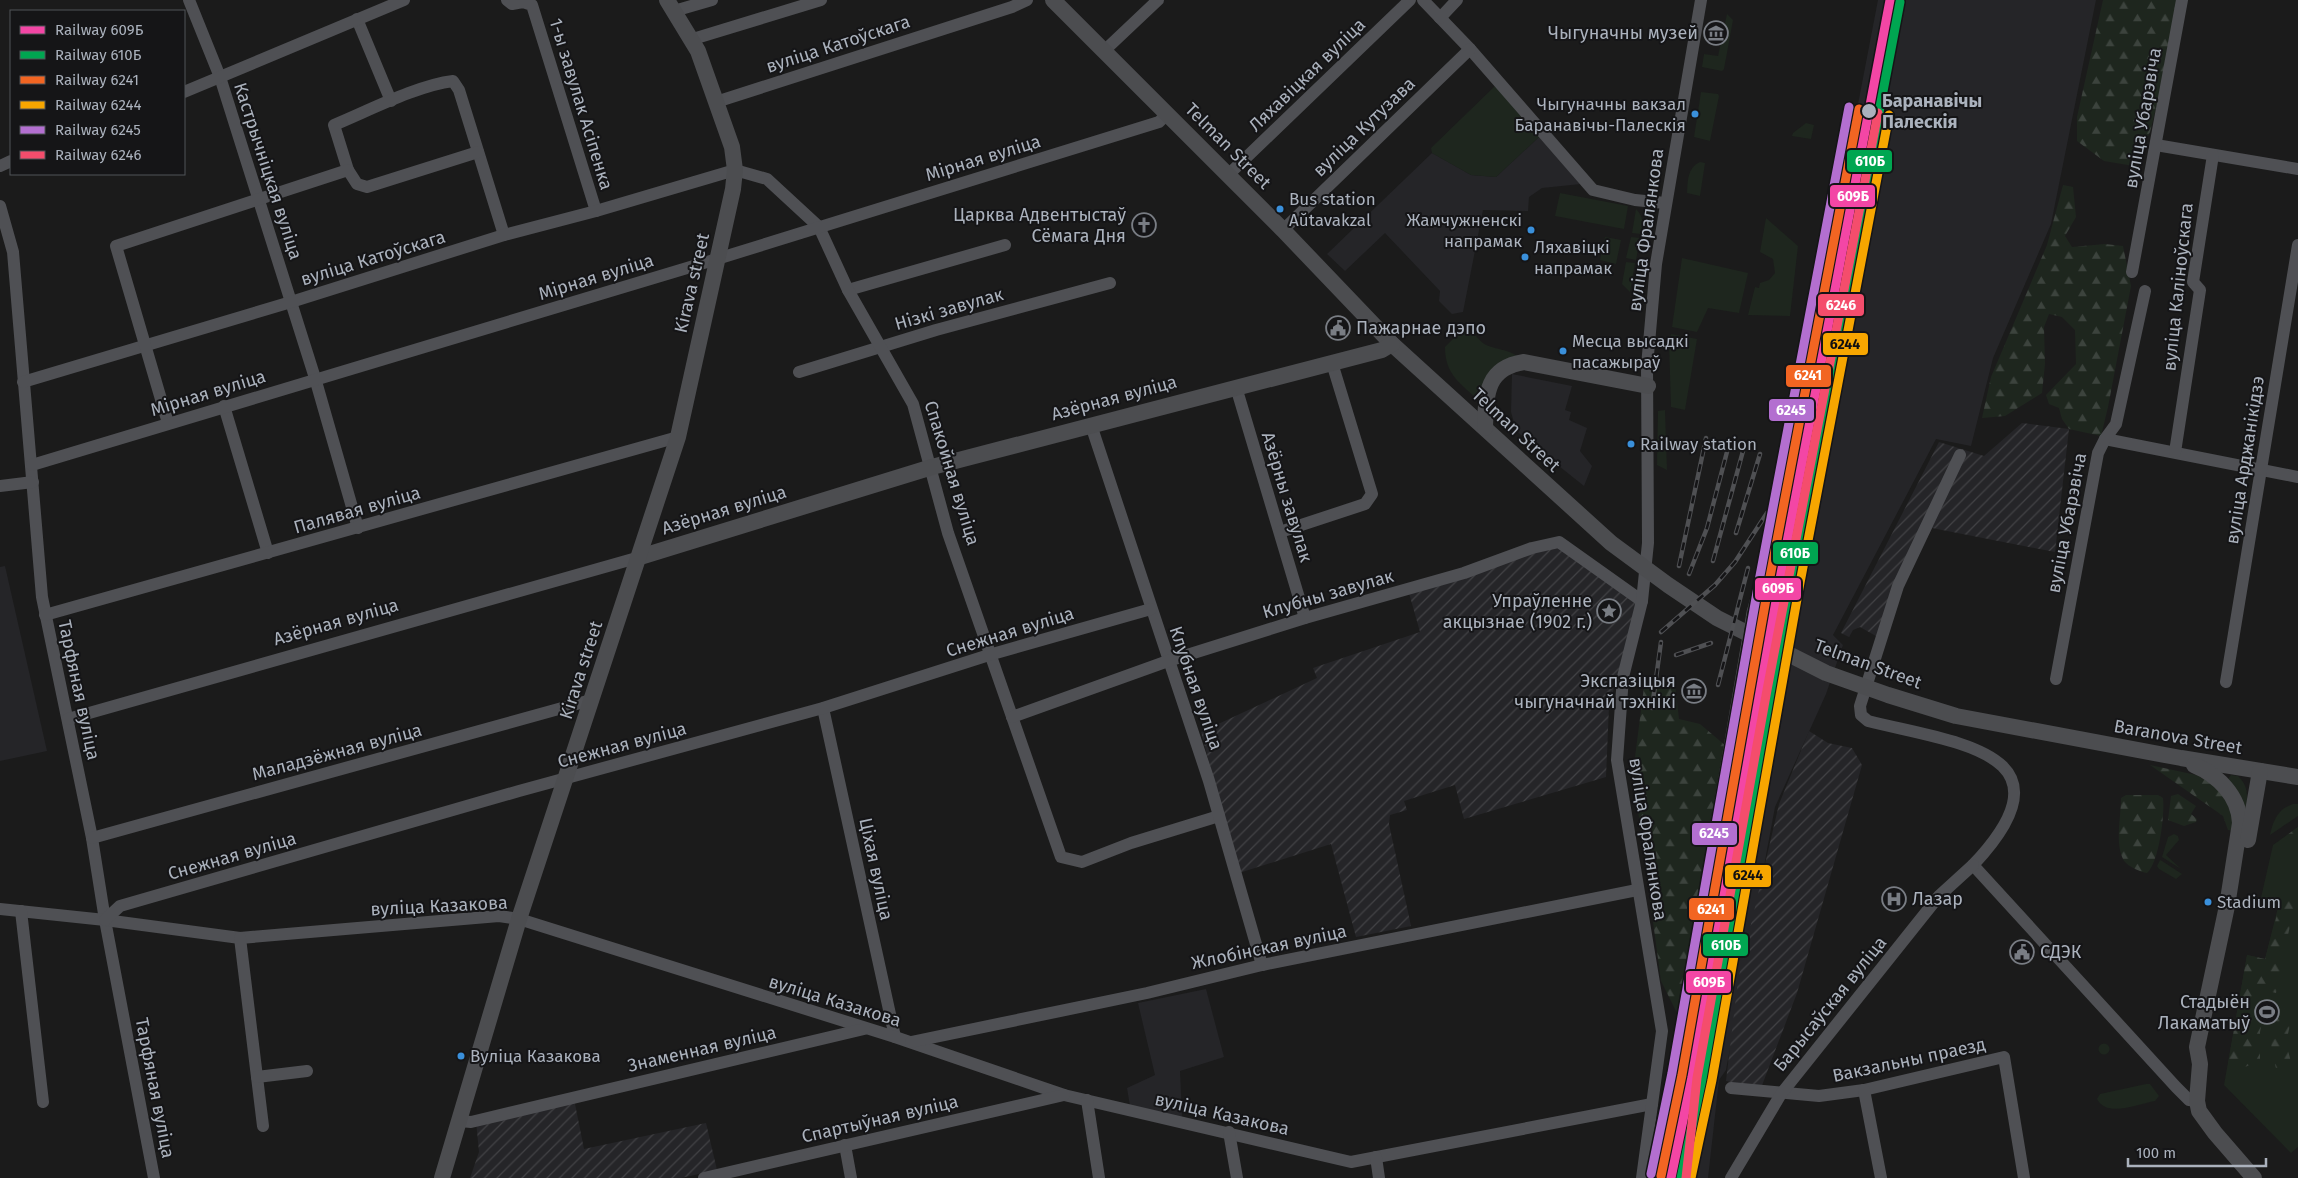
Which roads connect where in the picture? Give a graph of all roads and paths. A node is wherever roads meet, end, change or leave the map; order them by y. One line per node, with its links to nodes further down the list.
1 (189, 0): 20 (street, Кастрычніцкая вуліца)
2 (404, 0): 16 (street)
3 (507, 0): 35 (street, 1-ы завулак Асіпенка)
4 (712, 0): 14 (street)
5 (821, 0): 17 (street)
6 (1027, 0): 23 (street, вуліца Катоўскага)
7 (1052, 0): 19 (main road, Telman Street)
8 (1158, 0): 19 (street)
9 (1410, 0): 31 (street, Ляхавіцкая вуліца)
10 (1423, 0): 15 (street)
11 (1457, 0): 15 (street)
12 (1701, 0): 33 (street, вуліца Фралянкова)
13 (2182, 0): 25 (street, вуліца Убарэвіча)
14 (671, 6): 17 (main road)
15 (1440, 18): 18 (street)
16 (358, 19): 20 (street); 22 (street)
17 (693, 40): 23 (main road)
18 (1470, 49): 33 (street); 37 (street, вуліца Кутузава)
19 (1104, 51): 24 (main road, Telman Street)
20 (220, 77): 21 (street); 32 (street, Кастрычніцкая вуліца)
21 (185, 92)
22 (391, 101): 26 (street); 29 (street)
23 (716, 102): 30 (main road)
24 (1167, 114): 31 (main road, Telman Street); 36 (street, Мірная вуліца)
25 (2156, 145): 27 (street); 42 (street, вуліца Убарэвіча)
26 (478, 152): 29 (street); 38 (street)
27 (2213, 154): 28 (street); 62 (street, вуліца Каліноўскага)
28 (2298, 169)
29 (348, 170): 32 (street)
30 (735, 170): 35 (street, вуліца Катоўскага); 36 (street, Спакойная вуліца); 41 (main road, Kirava street)
31 (1228, 175): 37 (main road, Telman Street)
32 (259, 199): 46 (street, Кастрычніцкая вуліца); 48 (street)
33 (1665, 204): 54 (street, вуліца Фралянкова)
34 (0, 206): 53 (street, Тарфяная вуліца)
35 (596, 211): 38 (street, вуліца Катоўскага)
36 (819, 227): 41 (street, Мірная вуліца); 44 (street, Спакойная вуліца)
37 (1283, 230): 47 (main road, Telman Street)
38 (504, 235): 46 (street, вуліца Катоўскага)
39 (1005, 245): 44 (street)
40 (2298, 245): 66 (street, вуліца Арджанікідзэ)
41 (717, 259): 52 (street, Мірная вуліца); 60 (main road, Kirava street)
42 (2132, 272)
43 (1110, 284): 49 (street, Нізкі завулак)
44 (848, 290): 49 (street, Спакойная вуліца)
45 (2145, 291): 61 (street, вуліца Убарэвіча)
46 (291, 302): 48 (street, вуліца Катоўскага); 52 (street, Кастрычніцкая вуліца)
47 (1392, 344): 50 (main road, Азёрная вуліца); 59 (main road, Telman Street)
48 (145, 345): 53 (street, вуліца Катоўскага); 57 (street)
49 (879, 347): 51 (street, Нізкі завулак); 65 (street, Спакойная вуліца)
50 (1332, 363): 55 (main road, Азёрная вуліца); 71 (street)
51 (799, 372)
52 (315, 378): 56 (street, Мірная вуліца); 70 (street, Кастрычніцкая вуліца)
53 (23, 382): 64 (street, Тарфяная вуліца)
54 (1648, 386): 59 (main road); 74 (street, вуліца Фралянкова)
55 (1236, 387): 58 (main road, Азёрная вуліца); 71 (street, Азёрны завулак)
56 (224, 406): 57 (street, Мірная вуліца); 72 (street)
57 (168, 423): 64 (street, Мірная вуліца)
58 (1091, 425): 65 (main road, Азёрная вуліца); 75 (street, Клубная вуліца)
59 (1487, 430): 86 (main road, Telman Street)
60 (678, 437): 70 (street, Палявая вуліца); 73 (main road, Kirava street)
61 (2105, 439): 62 (street); 80 (street, вуліца Убарэвіча)
62 (2174, 452): 66 (street)
63 (1960, 454): 93 (street, Барысаўская вуліца)
64 (32, 465): 68 (street, Тарфяная вуліца)
65 (932, 468): 73 (main road, Азёрная вуліца); 78 (street, Спакойная вуліца)
66 (2261, 469): 67 (street); 81 (street, вуліца Арджанікідзэ)
67 (2298, 477)
68 (33, 482): 69 (street); 76 (street, Тарфяная вуліца)
69 (0, 486)
70 (358, 528): 72 (street, Палявая вуліца)
71 (1280, 532): 77 (street, Азёрны завулак)
72 (268, 553): 76 (street, Палявая вуліца)
73 (640, 557): 82 (main road, Kirava street); 85 (street, Азёрная вуліца)
74 (1642, 601): 77 (street, Клубны завулак); 94 (street, вуліца Фралянкова)
75 (1151, 609): 78 (street, Снежная вуліца); 79 (street, Клубная вуліца)
76 (46, 616): 85 (street, Тарфяная вуліца)
77 (1305, 618): 79 (street, Клубны завулак)
78 (989, 655): 83 (street, Снежная вуліца); 84 (street, Спакойная вуліца)
79 (1168, 661): 84 (street, Клубны завулак); 91 (street, Клубная вуліца)
80 (2056, 679)
81 (2226, 682)
82 (591, 700): 90 (main road, Kirava street); 92 (street, Маладзёжная вуліца)
83 (823, 708): 90 (street, Снежная вуліца); 102 (street, Ціхая вуліца)
84 (1012, 717): 91 (street, Спакойная вуліца)
85 (68, 718): 92 (street, Тарфяная вуліца)
86 (2051, 735): 87 (main road, Baranova Street)
87 (2181, 758): 88 (main road, Baranova Street); 104 (main road)
88 (2260, 772): 89 (main road, Baranova Street); 104 (main road)
89 (2298, 777)
90 (566, 779): 97 (main road, Kirava street); 98 (street, Снежная вуліца)
91 (1219, 816): 100 (street, Клубная вуліца)
92 (92, 838): 98 (street, Тарфяная вуліца)
93 (1973, 865): 109 (street, Барысаўская вуліца); 112 (street)
94 (1637, 890): 100 (street, Жлобінская вуліца); 114 (street, вуліца Фралянкова)
95 (0, 909): 96 (street, вуліца Казакова)
96 (21, 911): 98 (street, вуліца Казакова); 113 (street)
97 (519, 919): 99 (street, вуліца Казакова); 101 (street, вуліца Казакова); 115 (main road, Kirava street)
98 (105, 920): 99 (street, вуліца Казакова); 120 (street, Тарфяная вуліца)
99 (240, 938): 106 (street)
100 (1262, 965): 103 (street, Жлобінская вуліца)
101 (864, 1029): 102 (street, вуліца Казакова); 115 (street, Знаменная вуліца)
102 (895, 1037): 103 (street, вуліца Казакова)
103 (909, 1042): 110 (street, вуліца Казакова)
104 (2200, 1064): 112 (main road)
105 (307, 1072): 106 (street)
106 (257, 1077): 116 (street)
107 (1731, 1088): 109 (street, Вакзальны праезд)
108 (1864, 1090): 109 (street, Вакзальны праезд); 129 (street); 130 (street, Вакзальны праезд)
109 (1781, 1094): 128 (street, Барысаўская вуліца)
110 (1064, 1095): 111 (street, вуліца Казакова); 118 (street, Спартыўная вуліца)
111 (1087, 1100): 117 (street, вуліца Казакова); 124 (street)
112 (2197, 1101): 131 (main road)
113 (43, 1102)
114 (1652, 1104): 119 (street, вуліца Казакова); 127 (street, вуліца Фралянкова)
115 (460, 1120): 121 (main road, Kirava street)
116 (263, 1126)
117 (1228, 1132): 119 (street, вуліца Казакова); 125 (street)
118 (845, 1145): 122 (street, Спартыўная вуліца); 123 (street)
119 (1376, 1157): 126 (street)
120 (154, 1178)
121 (442, 1178)
122 (704, 1178)
123 (851, 1178)
124 (1099, 1178)
125 (1237, 1178)
126 (1379, 1178)
127 (1642, 1178)
128 (1731, 1178)
129 (1881, 1178)
130 (2024, 1178)
131 (2254, 1178)

